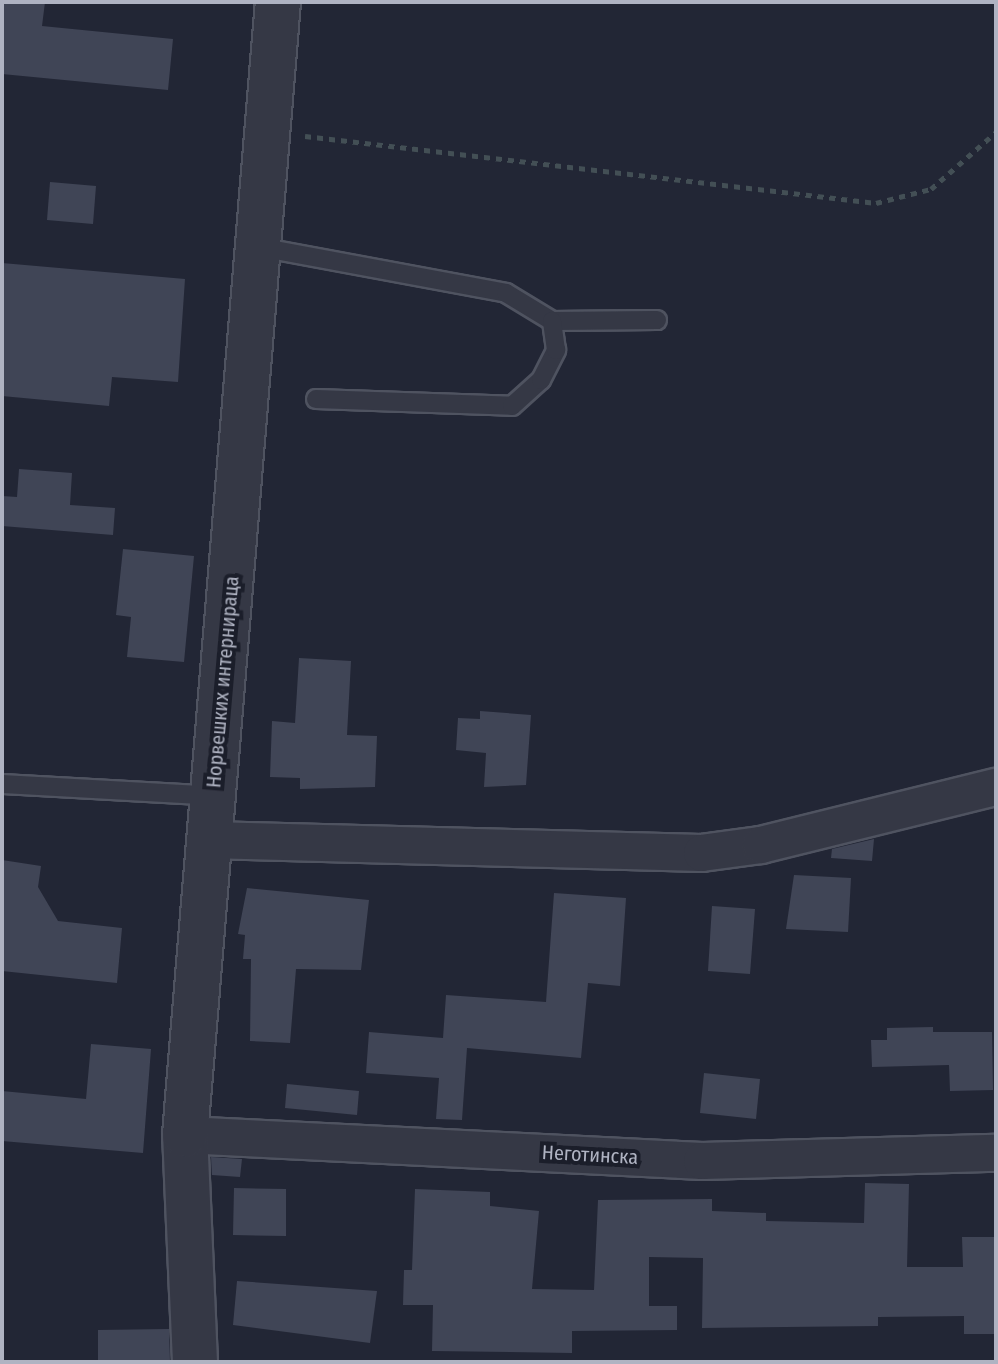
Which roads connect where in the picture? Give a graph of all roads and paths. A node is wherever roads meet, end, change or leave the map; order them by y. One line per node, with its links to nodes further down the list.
1 (278, 2): 2 (street, Норвешких интернираца)
2 (268, 131): 3 (path); 4 (street, Норвешких интернираца)
3 (996, 132)
4 (259, 247): 6 (lane); 10 (street, Норвешких интернираца)
5 (657, 320): 6 (lane)
6 (552, 321): 7 (lane)
7 (316, 399)
8 (2, 784): 10 (lane)
9 (996, 787): 11 (street)
10 (214, 796): 11 (street, Норвешких интернираца)
11 (209, 840): 12 (street, Норвешких интернираца)
12 (185, 1135): 13 (street, Неготинска); 14 (street, Норвешких интернираца)
13 (996, 1153)
14 (195, 1362)

